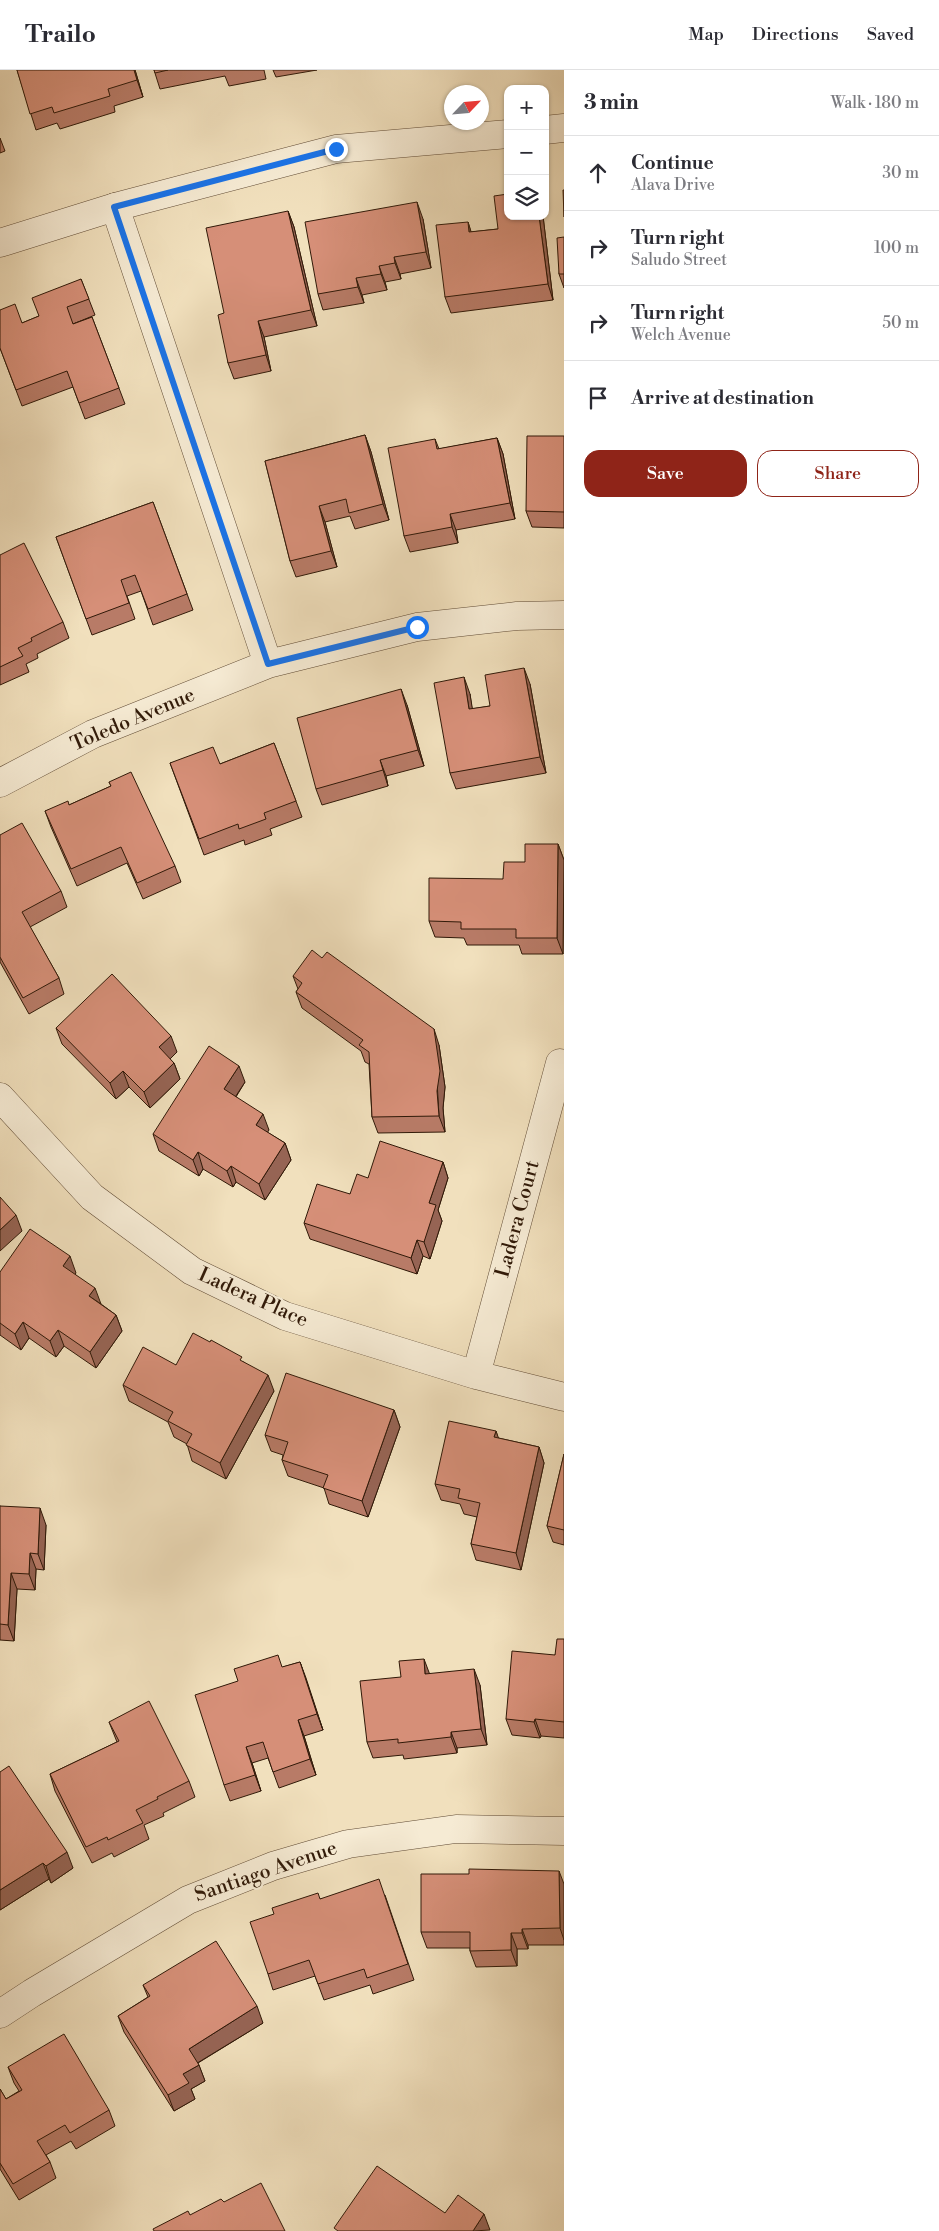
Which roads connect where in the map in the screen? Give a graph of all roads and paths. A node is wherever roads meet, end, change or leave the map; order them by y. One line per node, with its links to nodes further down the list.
1 (564, 128): 2 (street)
2 (549, 130)
3 (504, 134): 4 (street)
4 (114, 207): 5 (street); 7 (street)
5 (0, 243)
6 (564, 616): 7 (street, Toledo Avenue)
7 (268, 664): 8 (street, Toledo Avenue)
8 (0, 783)
9 (560, 1063): 11 (street, Ladera Court)
10 (0, 1097): 11 (street, Ladera Place)
11 (476, 1375): 12 (street, Ladera Place)
12 (564, 1397)
13 (564, 1831): 14 (street, Santiago Avenue)
14 (0, 2014)

